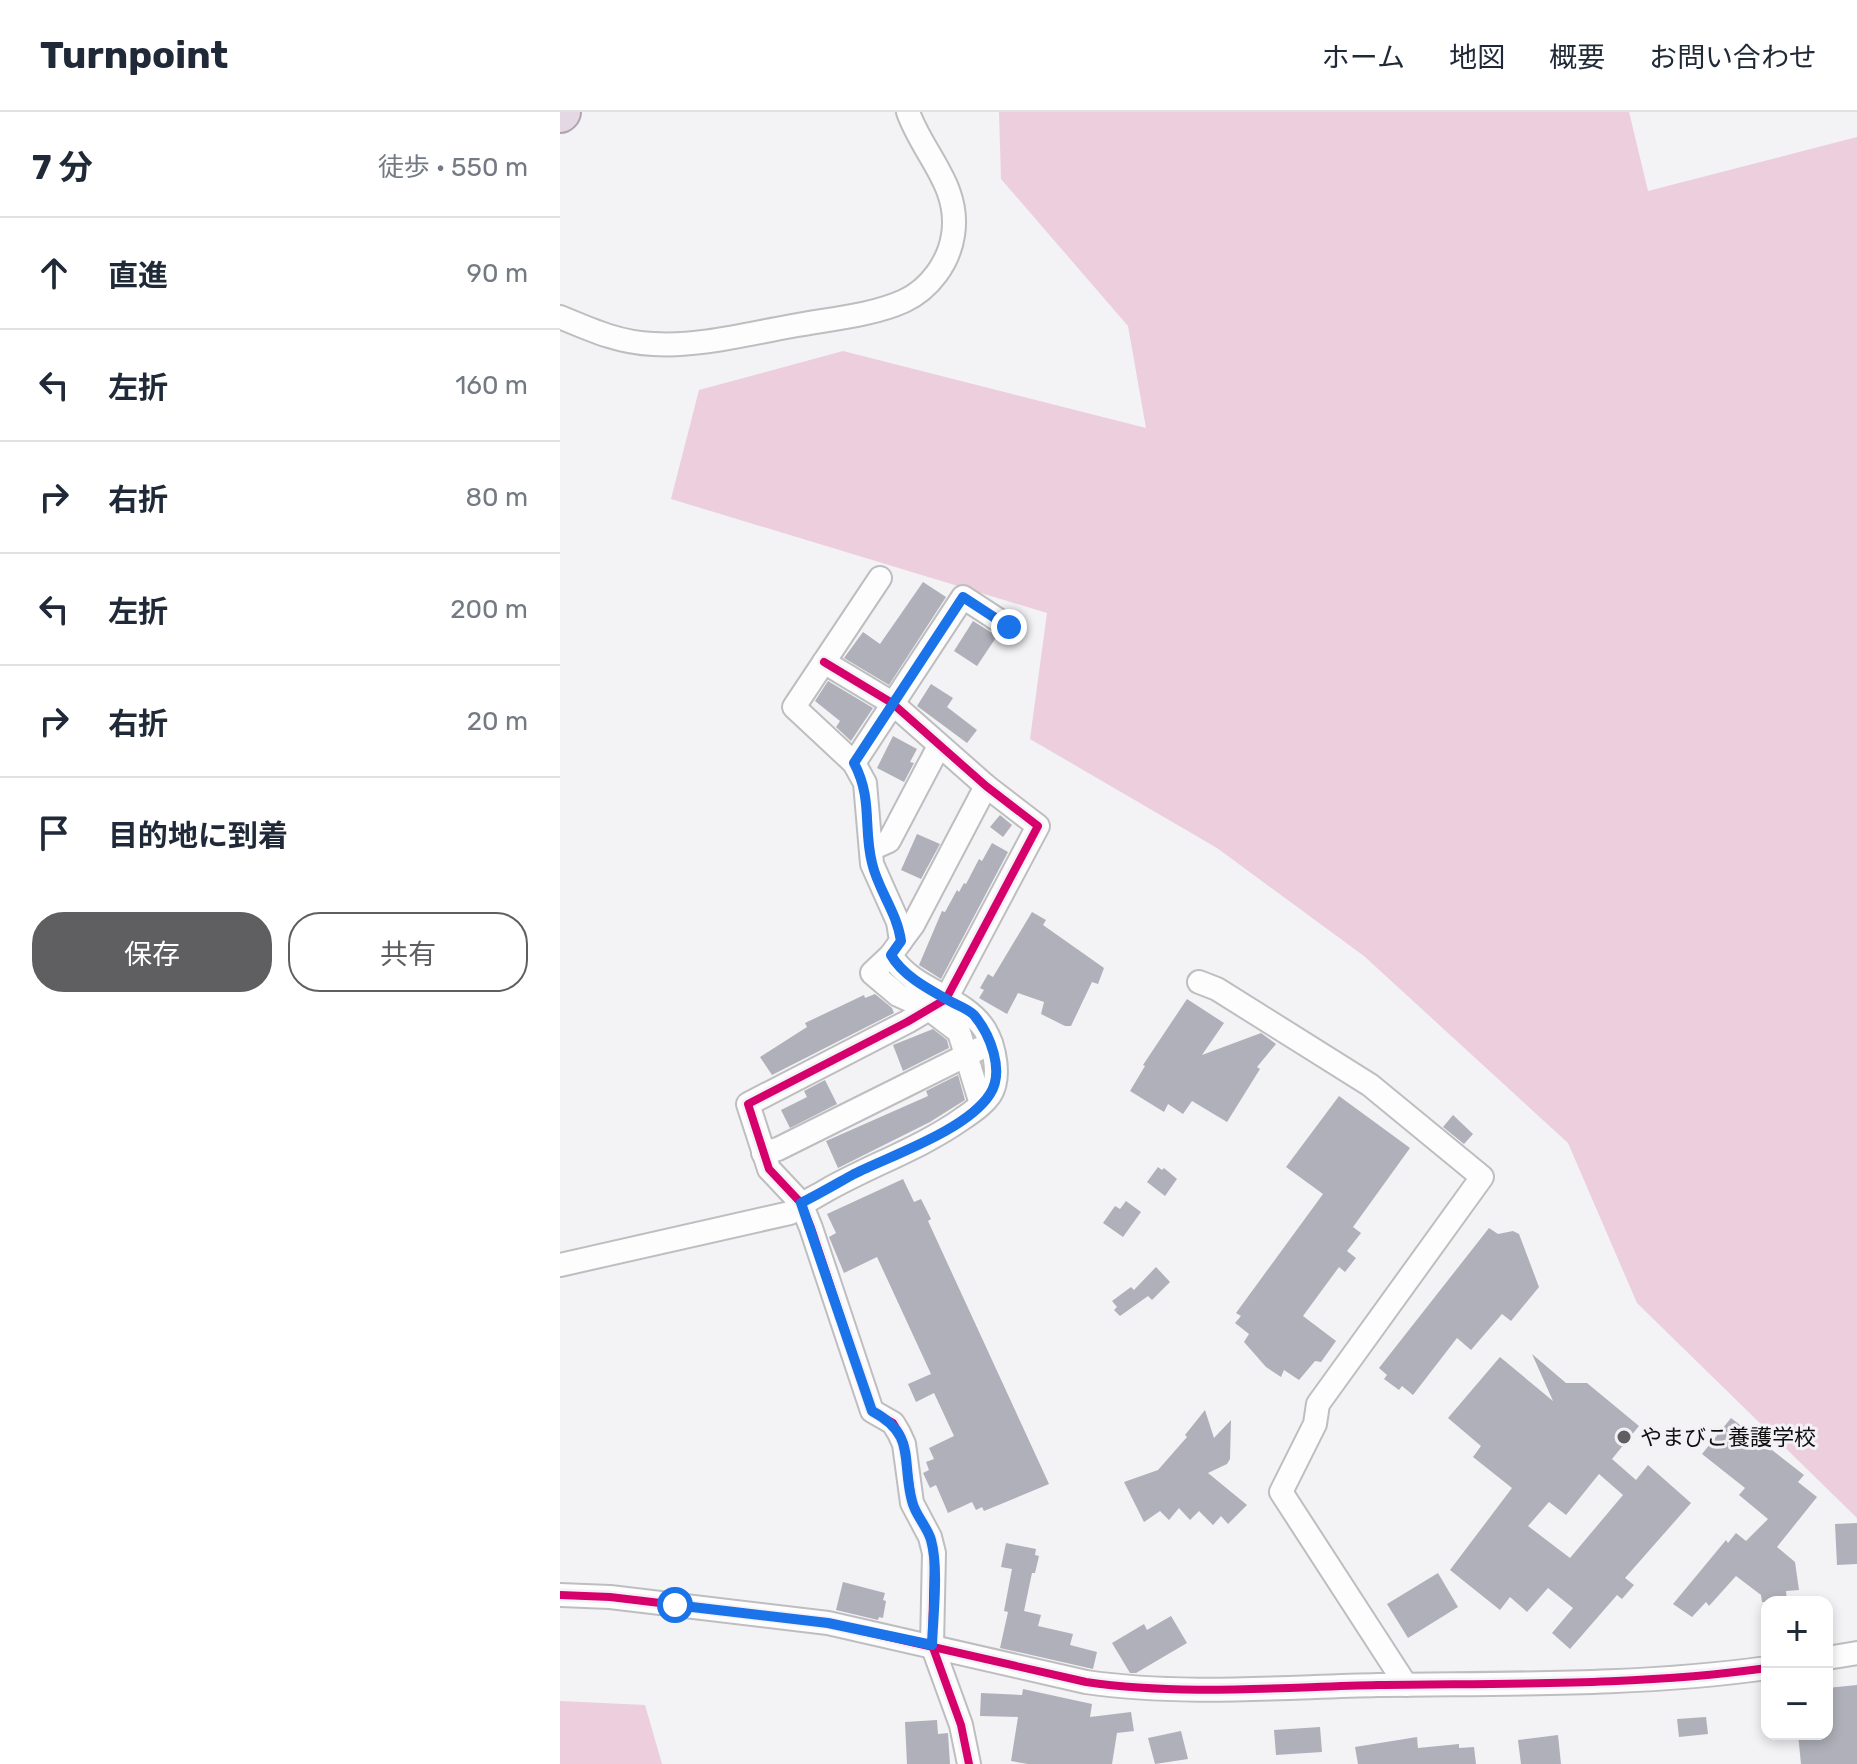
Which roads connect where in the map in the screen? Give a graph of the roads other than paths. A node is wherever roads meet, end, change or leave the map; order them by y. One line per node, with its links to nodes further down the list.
1 (908, 112): 2 (street)
2 (560, 317)
3 (880, 578): 5 (street)
4 (1009, 627): 6 (street)
5 (824, 662): 6 (street); 8 (street)
6 (892, 703): 7 (street); 8 (street)
7 (939, 746): 9 (street); 10 (street)
8 (854, 763): 10 (street)
9 (986, 786): 11 (street); 13 (street)
10 (871, 849): 11 (street)
11 (896, 948): 13 (street)
12 (1199, 982): 25 (street)
13 (937, 1004): 14 (street); 15 (street); 17 (street)
14 (991, 1043): 15 (street); 16 (street)
15 (968, 1053): 16 (street); 17 (street)
16 (981, 1104): 18 (street)
17 (763, 1153): 18 (street)
18 (801, 1203): 19 (street); 21 (street)
19 (560, 1265)
20 (560, 1595): 21 (street)
21 (932, 1645): 25 (street); 26 (street)
22 (1857, 1653): 23 (street)
23 (1833, 1657)
24 (1761, 1669): 25 (street)
25 (1406, 1685)
26 (969, 1764)

